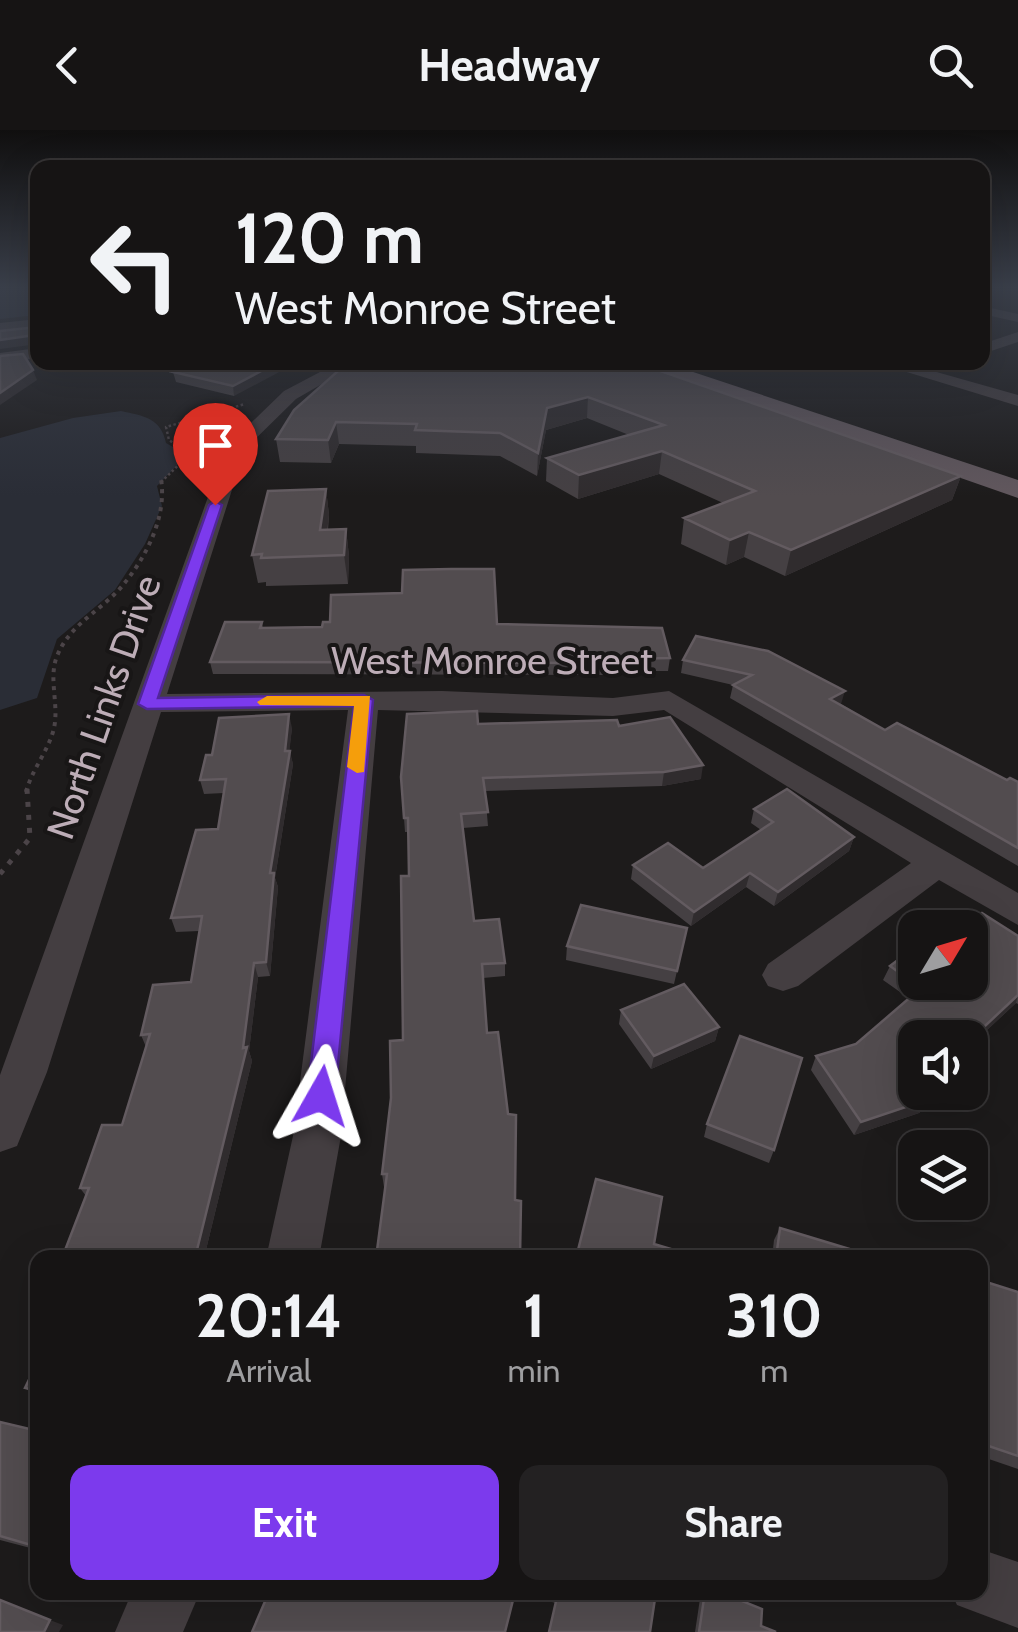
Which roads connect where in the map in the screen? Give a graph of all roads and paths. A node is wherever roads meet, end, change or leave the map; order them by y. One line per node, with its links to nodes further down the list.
1 (336, 370): 12 (street, North Links Drive)
2 (664, 370): 8 (main road)
3 (909, 370): 5 (street)
4 (921, 370): 5 (street)
5 (916, 372): 6 (street)
6 (1018, 401)
7 (249, 402): 14 (path)
8 (962, 470): 9 (street); 10 (main road)
9 (931, 484)
10 (1018, 489)
11 (364, 700): 12 (street, West Monroe Street); 13 (street, West Monroe Street); 18 (street)
12 (147, 704): 17 (street, North Links Drive)
13 (938, 862): 15 (street, West Monroe Street); 16 (street)
14 (0, 874)
15 (1018, 911)
16 (783, 976)
17 (0, 1131)
18 (294, 1250)
19 (988, 1585): 20 (street)
20 (1018, 1595)
21 (163, 1600): 22 (street)
22 (150, 1632)

